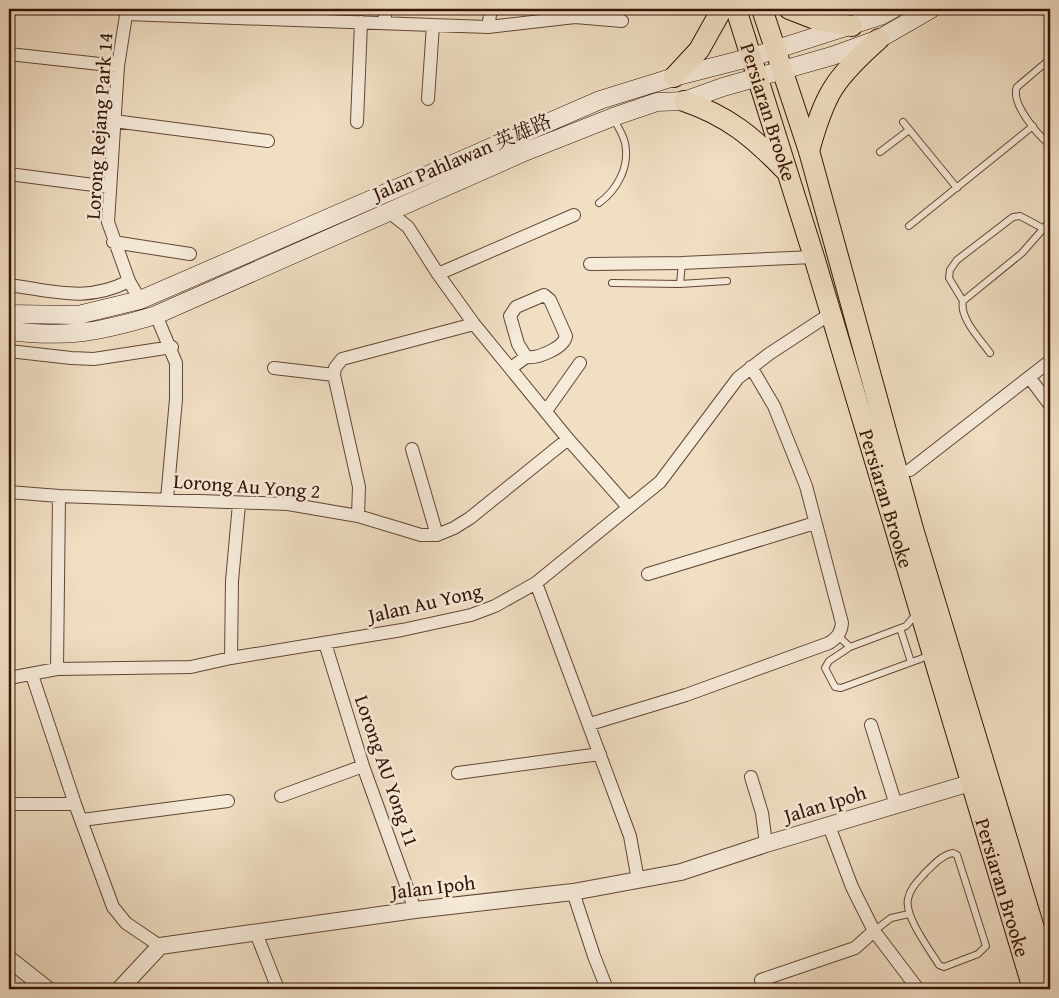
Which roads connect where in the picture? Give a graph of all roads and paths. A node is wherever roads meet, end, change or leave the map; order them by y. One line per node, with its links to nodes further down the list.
1 (386, 9): 13 (street)
2 (491, 9): 16 (street)
3 (722, 9): 24 (main road)
4 (736, 9): 20 (main road, Persiaran Brooke)
5 (762, 9): 18 (main road, Persiaran Brooke)
6 (789, 9): 15 (main road)
7 (893, 9): 15 (main road, Jalan Pahlawan 英雄路)
8 (931, 9): 17 (main road, Jalan Pahlawan 英雄路)
9 (127, 11): 10 (street); 22 (street, Lorong Rejang Park 14)
10 (275, 14): 12 (street)
11 (622, 21): 16 (street)
12 (362, 22): 13 (street); 30 (street)
13 (384, 23): 14 (street)
14 (434, 25): 16 (street); 26 (street)
15 (852, 26): 18 (main road, Jalan Pahlawan 英雄路)
16 (488, 27)
17 (879, 39): 23 (main road, Jalan Pahlawan 英雄路); 36 (main road)
18 (775, 50): 20 (main road, Jalan Pahlawan 英雄路); 23 (main road, Persiaran Brooke)
19 (9, 54): 22 (street)
20 (752, 57): 24 (main road, Jalan Pahlawan 英雄路); 25 (main road, Persiaran Brooke)
21 (1050, 59): 32 (lane)
22 (118, 66): 29 (street, Lorong Rejang Park 14)
23 (783, 70): 25 (main road, Jalan Pahlawan 英雄路); 36 (main road, Persiaran Brooke)
24 (674, 77): 62 (main road, Jalan Pahlawan 英雄路)
25 (759, 77): 27 (main road, Jalan Pahlawan 英雄路); 38 (main road, Persiaran Brooke)
26 (428, 98)
27 (684, 100): 28 (main road, Jalan Pahlawan 英雄路); 38 (main road)
28 (613, 117): 42 (main road, Jalan Pahlawan 英雄路); 43 (lane)
29 (114, 121): 34 (street); 40 (street, Lorong Rejang Park 14)
30 (357, 122)
31 (902, 122): 33 (lane)
32 (1033, 126): 35 (lane); 41 (lane)
33 (909, 130): 37 (lane); 41 (lane)
34 (268, 141)
35 (1050, 145)
36 (809, 151): 92 (main road, Persiaran Brooke)
37 (880, 152)
38 (788, 173): 53 (main road, Persiaran Brooke)
39 (9, 174): 40 (street)
40 (109, 187): 51 (street, Lorong Rejang Park 14)
41 (956, 188): 47 (lane)
42 (417, 199): 44 (main road, Jalan Pahlawan 英雄路); 48 (street)
43 (598, 203)
44 (389, 212): 48 (street); 66 (main road, Jalan Pahlawan 英雄路)
45 (574, 215): 56 (street)
46 (1050, 221): 49 (lane)
47 (909, 226)
48 (408, 227): 56 (street)
49 (1044, 228): 50 (lane); 63 (lane); 63 (lane)
50 (1050, 232)
51 (113, 242): 52 (street); 57 (street, Lorong Rejang Park 14)
52 (190, 254)
53 (814, 257): 55 (street); 65 (main road, Persiaran Brooke)
54 (590, 264): 55 (street)
55 (682, 264): 60 (lane)
56 (438, 274): 67 (street)
57 (129, 281): 61 (street); 62 (street, Lorong Rejang Park 14)
58 (727, 281): 60 (lane)
59 (612, 283): 60 (lane)
60 (680, 284)
61 (9, 285)
62 (140, 300): 64 (main road, Jalan Pahlawan 英雄路)
63 (963, 301): 71 (lane)
64 (9, 314)
65 (830, 314): 75 (street, Jalan Au Yong); 92 (main road, Persiaran Brooke)
66 (156, 315): 68 (main road, Jalan Pahlawan 英雄路); 69 (street)
67 (474, 324): 77 (street); 78 (street)
68 (9, 331)
69 (172, 348): 70 (street); 87 (street)
70 (9, 351)
71 (990, 353)
72 (526, 357): 72 (street); 77 (street)
73 (1050, 361): 79 (street)
74 (580, 363): 81 (street)
75 (751, 367): 89 (street, Jalan Au Yong); 91 (street)
76 (274, 368): 78 (street)
77 (510, 368): 81 (street)
78 (334, 375): 90 (street)
79 (1029, 377): 80 (street); 84 (street)
80 (1050, 405)
81 (546, 411): 82 (street)
82 (568, 439): 89 (street); 93 (street)
83 (412, 449): 93 (street)
84 (910, 470)
85 (9, 492): 86 (street, Lorong Au Yong 2)
86 (59, 496): 87 (street, Lorong Au Yong 2); 105 (street)
87 (167, 498): 88 (street, Lorong Au Yong 2)
88 (239, 504): 90 (street, Lorong Au Yong 2); 103 (street)
89 (628, 507): 96 (street, Jalan Au Yong)
90 (358, 516): 93 (street, Lorong Au Yong 2)
91 (815, 523): 95 (street); 99 (street)
92 (905, 533): 94 (main road, Persiaran Brooke)
93 (437, 535)
94 (913, 559): 97 (main road, Persiaran Brooke); 129 (main road, Persiaran Brooke)
95 (648, 574)
96 (536, 583): 100 (street, Jalan Au Yong); 108 (street)
97 (920, 610): 98 (lane); 102 (main road, Persiaran Brooke)
98 (900, 628): 101 (lane); 104 (lane)
99 (838, 636): 101 (lane); 108 (street)
100 (325, 643): 103 (street, Jalan Au Yong); 111 (street, Lorong AU Yong 11)
101 (850, 647): 104 (lane)
102 (932, 654): 104 (lane); 114 (main road, Persiaran Brooke)
103 (231, 658): 105 (street, Jalan Au Yong)
104 (911, 662)
105 (57, 670): 106 (street, Jalan Au Yong)
106 (32, 675): 107 (street, Jalan Au Yong); 118 (street)
107 (9, 678)
108 (590, 724): 110 (street)
109 (871, 725): 119 (street, Jalan Ipoh)
110 (600, 754): 112 (street); 123 (street)
111 (363, 766): 115 (street); 125 (street, Lorong AU Yong 11)
112 (458, 773)
113 (752, 777): 122 (street, Jalan Ipoh)
114 (970, 783): 119 (street, Jalan Ipoh); 139 (main road, Persiaran Brooke)
115 (281, 796)
116 (228, 802): 120 (street)
117 (9, 804): 118 (street)
118 (75, 804): 120 (street)
119 (896, 805): 121 (street, Jalan Ipoh)
120 (82, 820): 130 (street)
121 (829, 826): 122 (street, Jalan Ipoh); 127 (street)
122 (766, 844): 123 (street, Jalan Ipoh)
123 (638, 880): 124 (street, Jalan Ipoh)
124 (573, 892): 125 (street, Jalan Ipoh); 137 (street)
125 (415, 910): 128 (street, Jalan Ipoh)
126 (909, 914): 126 (lane); 127 (lane)
127 (874, 932): 132 (street); 138 (street)
128 (256, 933): 130 (street, Jalan Ipoh); 136 (street)
129 (1044, 933): 133 (main road, Persiaran Brooke)
130 (160, 946): 135 (street)
131 (9, 958): 134 (street)
132 (761, 980)
133 (1050, 981)
134 (47, 989)
135 (120, 989)
136 (278, 989)
137 (607, 989)
138 (918, 989)
139 (1033, 989)

